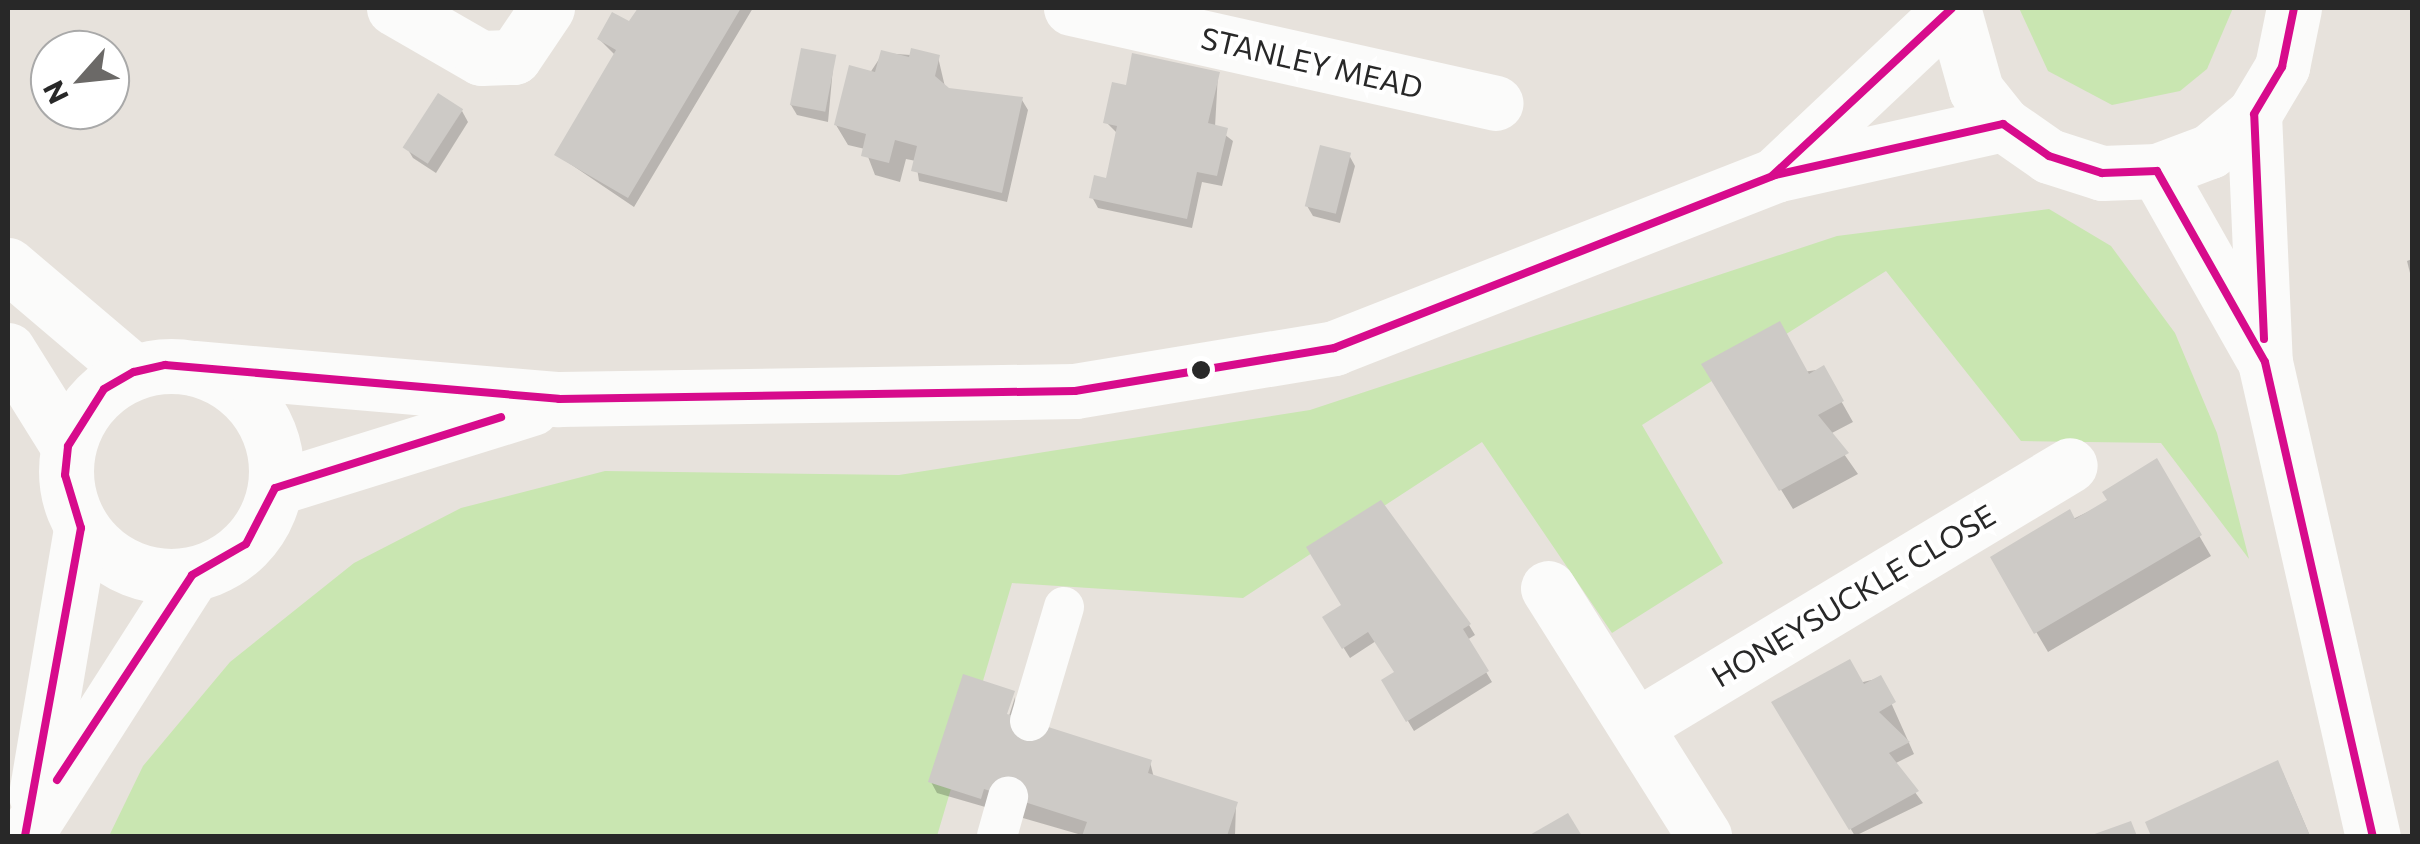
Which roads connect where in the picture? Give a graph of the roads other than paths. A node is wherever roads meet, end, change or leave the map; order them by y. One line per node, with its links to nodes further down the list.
1 (394, 8): 2 (street)
2 (548, 8)
3 (1071, 8): 6 (street, STANLEY MEAD)
4 (1952, 8): 8 (street); 10 (street)
5 (2294, 8): 7 (street)
6 (1494, 103)
7 (2254, 114): 9 (street); 13 (street)
8 (2003, 124): 9 (street); 10 (street)
9 (2157, 171): 13 (street)
10 (1775, 175): 16 (street)
11 (8, 265): 15 (street)
12 (8, 350): 17 (street)
13 (2265, 362): 30 (street)
14 (194, 368): 15 (street); 16 (street); 19 (street)
15 (134, 372): 17 (street)
16 (559, 400): 19 (street)
17 (68, 446): 20 (street)
18 (2070, 465): 25 (street, HONEYSUCKLE CLOSE)
19 (275, 488): 21 (street)
20 (81, 528): 21 (street); 27 (street)
21 (192, 574): 27 (street)
22 (1548, 588): 25 (street)
23 (1064, 607): 24 (lane)
24 (1030, 721)
25 (1636, 726): 29 (street)
26 (1008, 797): 28 (lane)
27 (29, 827)
28 (996, 836)
29 (1704, 836)
30 (2374, 836)

